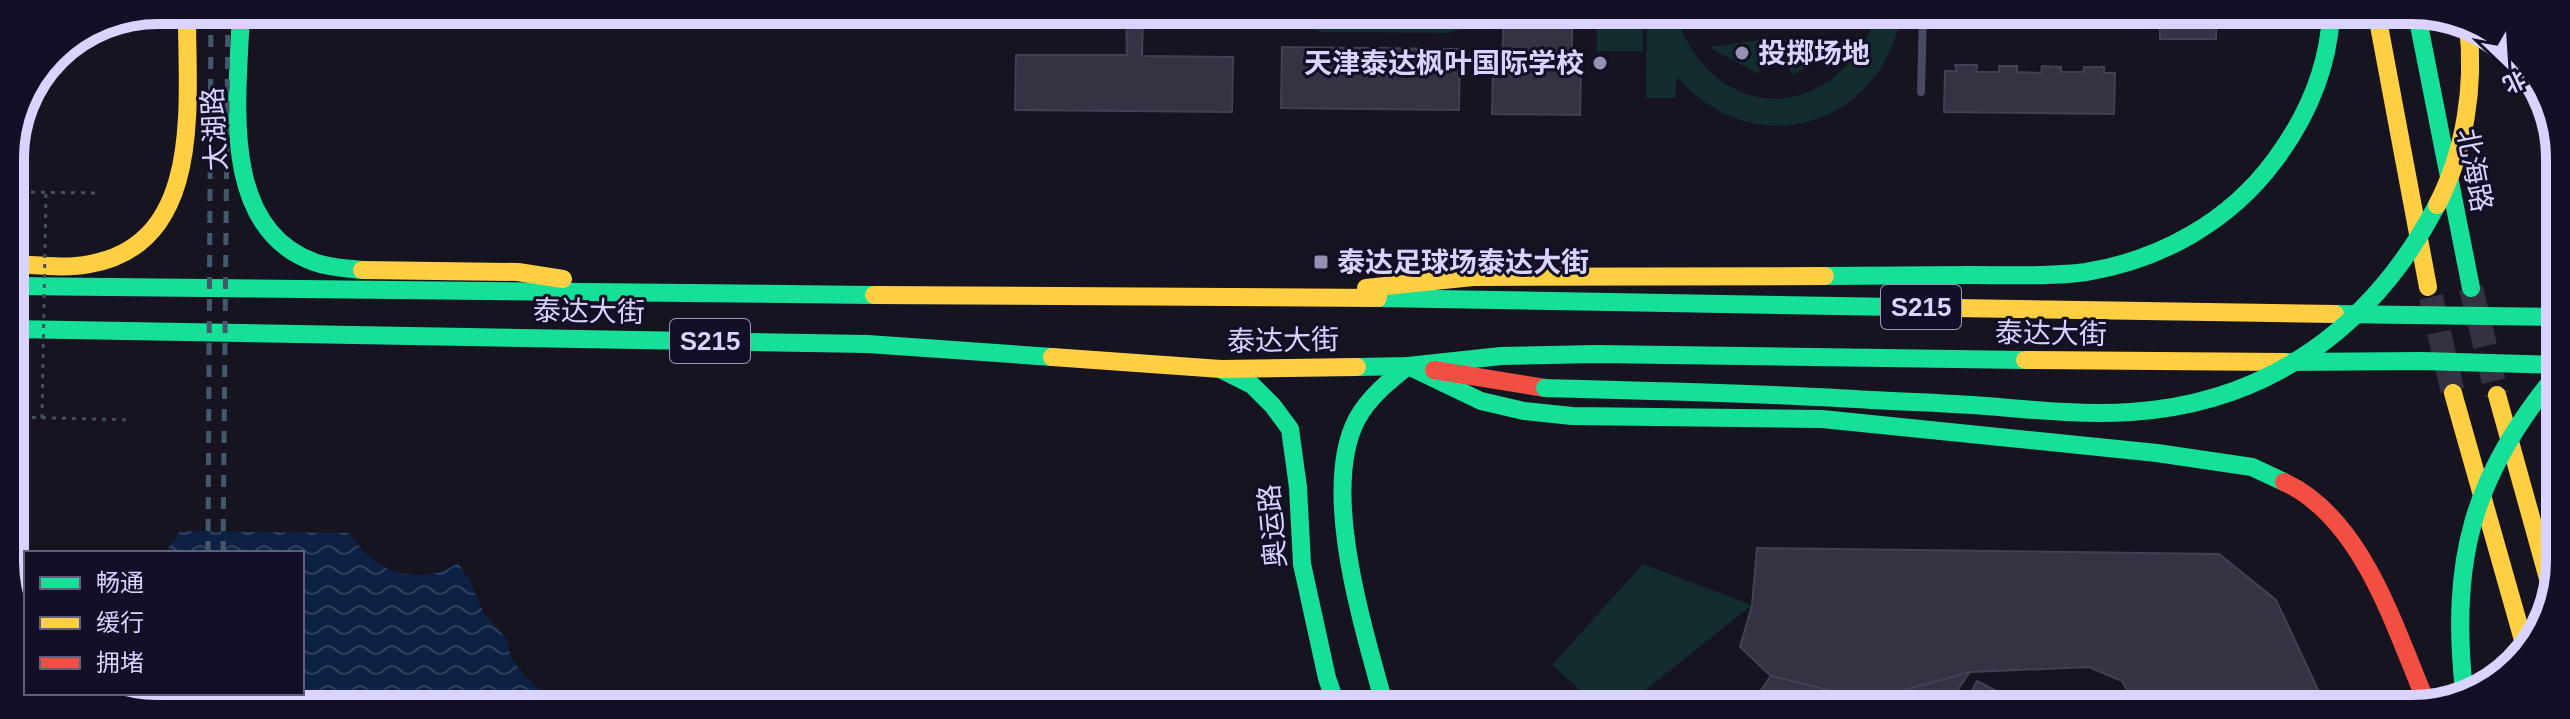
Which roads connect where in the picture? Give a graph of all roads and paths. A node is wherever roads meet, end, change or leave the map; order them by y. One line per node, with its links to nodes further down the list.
1 (187, 24): 12 (main road, 太湖路)
2 (241, 24): 16 (main road, 太湖路)
3 (1923, 24): 8 (lane)
4 (2330, 24): 17 (main road)
5 (2379, 24): 14 (main road)
6 (2419, 24): 15 (main road, 北海路)
7 (2469, 37): 21 (main road, bridge)
8 (1921, 92)
9 (24, 192): 10 (path)
10 (46, 192): 11 (path); 27 (path, bridge)
11 (100, 193)
12 (24, 264)
13 (24, 286): 16 (main road, 泰达大街)
14 (2428, 287)
15 (2471, 288)
16 (622, 294): 17 (main road, 泰达大街)
17 (1285, 297): 18 (main road, 泰达大街 / S215)
18 (2546, 317)
19 (24, 329): 22 (main road, 泰达大街 / S215)
20 (2546, 365): 21 (main road, 泰达大街 / S215)
21 (1408, 366): 22 (main road, 泰达大街 / S215); 33 (main road); 34 (main road)
22 (1221, 369): 32 (main road, 奥运路)
23 (2546, 386): 31 (main road, bridge)
24 (2453, 393): 30 (main road)
25 (2497, 395): 29 (main road)
26 (24, 417): 27 (path)
27 (42, 418): 28 (path)
28 (131, 420)
29 (2546, 569)
30 (2522, 636)
31 (2463, 685)
32 (1333, 695)
33 (1382, 695)
34 (2423, 695)

